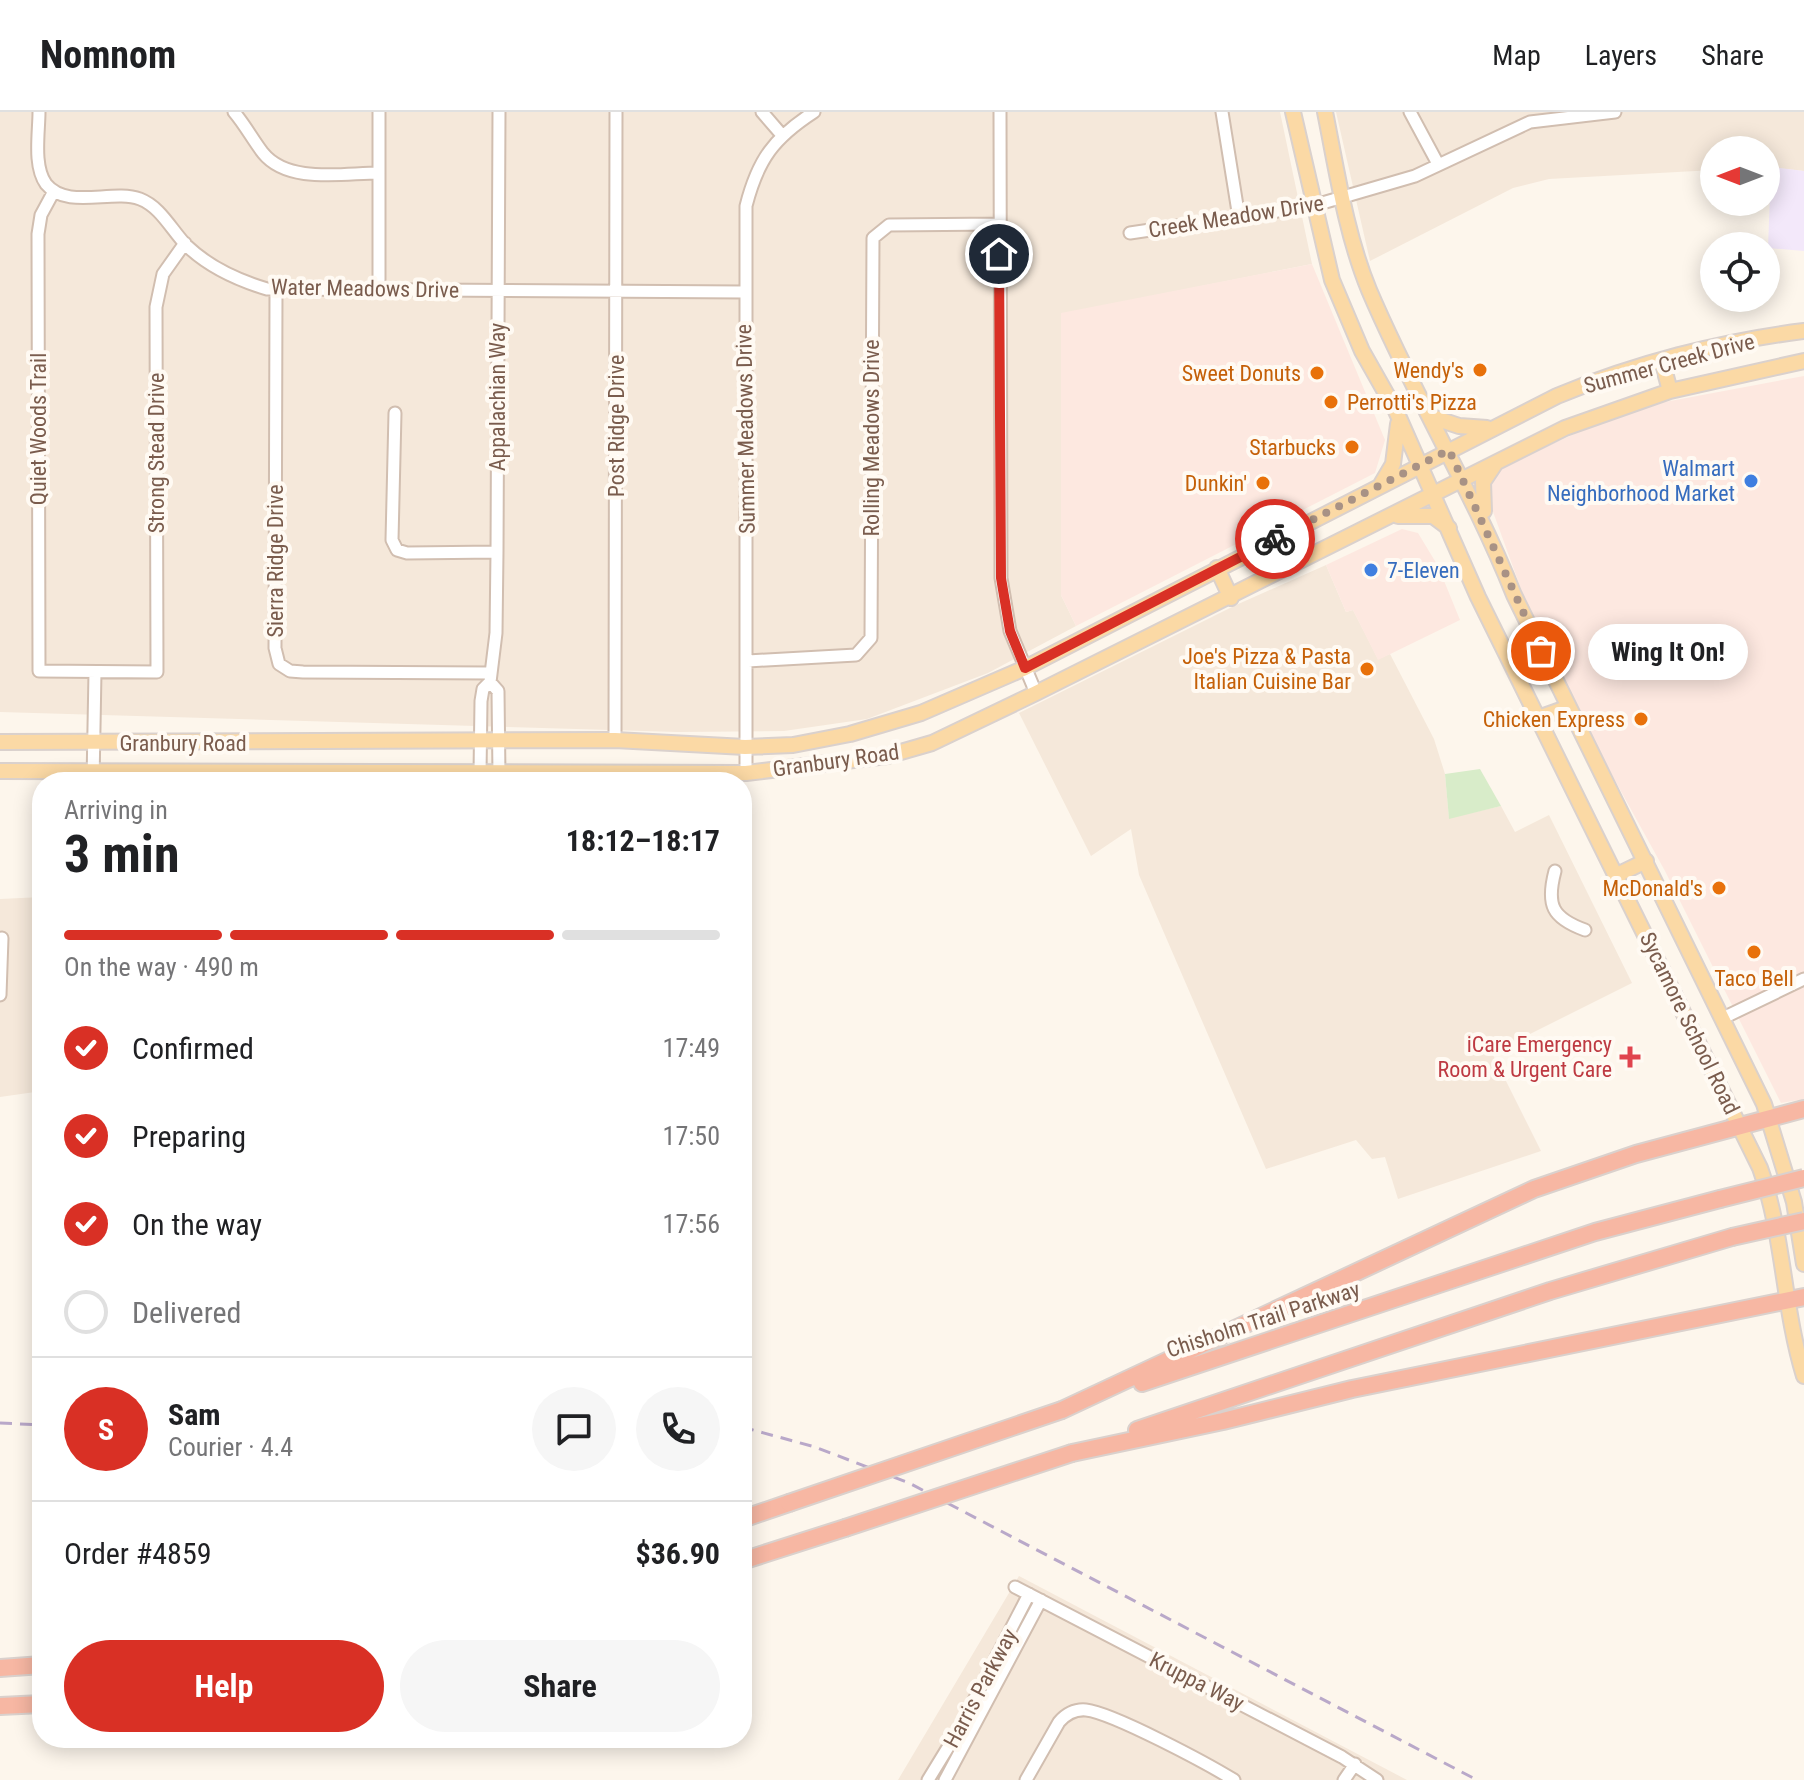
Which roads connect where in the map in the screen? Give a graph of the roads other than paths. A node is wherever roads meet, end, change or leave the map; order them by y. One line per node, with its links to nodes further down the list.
1 (39, 112): 17 (street)
2 (234, 112): 16 (street)
3 (379, 112): 16 (street)
4 (499, 112): 24 (street, Appalachian Way)
5 (616, 112): 26 (street, Post Ridge Drive)
6 (762, 112): 14 (street)
7 (814, 112): 14 (street, Summer Meadows Drive)
8 (1000, 112): 21 (street)
9 (1222, 112): 20 (street)
10 (1293, 112): 19 (main road, Sycamore School Road)
11 (1325, 112): 18 (main road, Sycamore School Road)
12 (1410, 112): 15 (street)
13 (1615, 112): 15 (street, Creek Meadow Drive)
14 (781, 134): 28 (street, Summer Meadows Drive)
15 (1438, 164): 18 (street, Creek Meadow Drive)
16 (379, 173): 25 (street)
17 (54, 191): 23 (street, Water Meadows Drive); 51 (street, Quiet Woods Trail)
18 (1342, 198): 19 (street, Creek Meadow Drive); 35 (main road, Sycamore School Road)
19 (1312, 206): 20 (street, Creek Meadow Drive); 33 (main road, Sycamore School Road)
20 (1239, 218): 22 (street, Creek Meadow Drive)
21 (999, 224): 49 (street, Rolling Meadows Drive); 50 (street)
22 (1130, 233)
23 (185, 243): 27 (street, Water Meadows Drive); 51 (street, Strong Stead Drive)
24 (497, 289): 25 (street, Water Meadows Drive); 26 (street, Water Meadows Drive); 46 (street, Appalachian Way)
25 (379, 290): 27 (street, Water Meadows Drive)
26 (616, 290): 28 (street, Water Meadows Drive); 57 (street, Post Ridge Drive)
27 (276, 291): 52 (street, Sierra Ridge Drive)
28 (744, 292): 49 (street, Summer Meadows Drive)
29 (1804, 331): 30 (main road, Summer Creek Drive)
30 (1662, 361): 32 (main road); 36 (main road, Summer Creek Drive)
31 (1804, 361): 32 (main road, Summer Creek Drive)
32 (1670, 391): 38 (main road, Summer Creek Drive)
33 (1396, 411): 39 (main road, Sycamore School Road); 41 (main road)
34 (395, 413): 46 (street)
35 (1432, 417): 36 (main road); 37 (main road, Sycamore School Road)
36 (1495, 427): 37 (main road, Summer Creek Drive)
37 (1449, 450): 39 (main road, Summer Creek Drive); 40 (main road, Sycamore School Road)
38 (1498, 461): 40 (main road, Summer Creek Drive); 44 (main road)
39 (1421, 464): 41 (main road, Summer Creek Drive); 42 (main road, Sycamore School Road)
40 (1463, 479): 42 (main road, Summer Creek Drive); 44 (main road, Sycamore School Road)
41 (1378, 489): 47 (main road, Summer Creek Drive)
42 (1434, 494): 43 (main road, Summer Creek Drive); 45 (main road, Sycamore School Road)
43 (1390, 516): 45 (main road); 48 (main road, Summer Creek Drive)
44 (1487, 527): 54 (main road, Sycamore School Road)
45 (1450, 529): 55 (main road, Sycamore School Road)
46 (497, 552): 52 (street, Appalachian Way)
47 (1217, 568): 48 (main road); 50 (main road, Summer Creek Drive)
48 (1231, 598): 53 (main road, Summer Creek Drive)
49 (748, 661): 61 (street, Summer Meadows Drive)
50 (1025, 668): 53 (street); 61 (main road, Granbury Road)
51 (95, 672): 60 (street)
52 (490, 678): 56 (street, Appalachian Way); 58 (street, Appalachian Way)
53 (1036, 693): 67 (main road, Granbury Road)
54 (1569, 707): 55 (main road); 69 (main road, Sycamore School Road)
55 (1538, 718): 71 (main road, Sycamore School Road)
56 (499, 740): 57 (main road, Granbury Road); 58 (main road, Granbury Road); 65 (street, Appalachian Way)
57 (615, 740): 61 (main road, Granbury Road)
58 (481, 741): 60 (main road, Granbury Road); 64 (street, Appalachian Way)
59 (0, 742): 60 (main road, Granbury Road)
60 (94, 743): 63 (street)
61 (745, 747): 66 (street, Summer Meadows Drive)
62 (0, 771): 68 (main road, Granbury Road)
63 (93, 772)
64 (480, 772)
65 (499, 772)
66 (746, 772)
67 (752, 772)
68 (32, 773)
69 (1646, 861): 71 (main road); 77 (main road, Sycamore School Road)
70 (1555, 871): 72 (street)
71 (1617, 875): 80 (main road, Sycamore School Road)
72 (1585, 930)
73 (2, 938): 75 (street)
74 (1804, 979): 77 (street)
75 (0, 981): 76 (street)
76 (0, 995)
77 (1723, 1018): 79 (main road, Sycamore School Road)
78 (1804, 1109): 79 (highway)
79 (1767, 1117): 80 (highway); 83 (main road, Sycamore School Road)
80 (1740, 1124): 85 (main road, Sycamore School Road); 87 (highway)
81 (1804, 1178): 87 (highway, Chisholm Trail Parkway, bridge)
82 (1804, 1221): 88 (highway, bridge)
83 (1804, 1264)
84 (1804, 1297): 85 (highway)
85 (1785, 1301): 86 (main road, Sycamore School Road); 88 (highway)
86 (1804, 1376)
87 (1062, 1410): 89 (highway, Chisholm Trail Parkway, bridge)
88 (1072, 1453): 90 (highway, bridge)
89 (752, 1516)
90 (752, 1558)
91 (1015, 1587): 92 (street, Kruppa Way)
92 (1029, 1594): 93 (street, Kruppa Way); 100 (street, Harris Parkway)
93 (1041, 1600): 98 (street, Kruppa Way); 101 (street, Harris Parkway)
94 (32, 1666): 95 (highway)
95 (0, 1668)
96 (32, 1704): 97 (highway)
97 (0, 1706)
98 (1355, 1764): 104 (street); 105 (street, Kruppa Way)
99 (1220, 1776): 102 (street); 103 (street)
100 (928, 1780)
101 (945, 1780)
102 (1026, 1780)
103 (1234, 1780)
104 (1344, 1780)
105 (1377, 1780)

